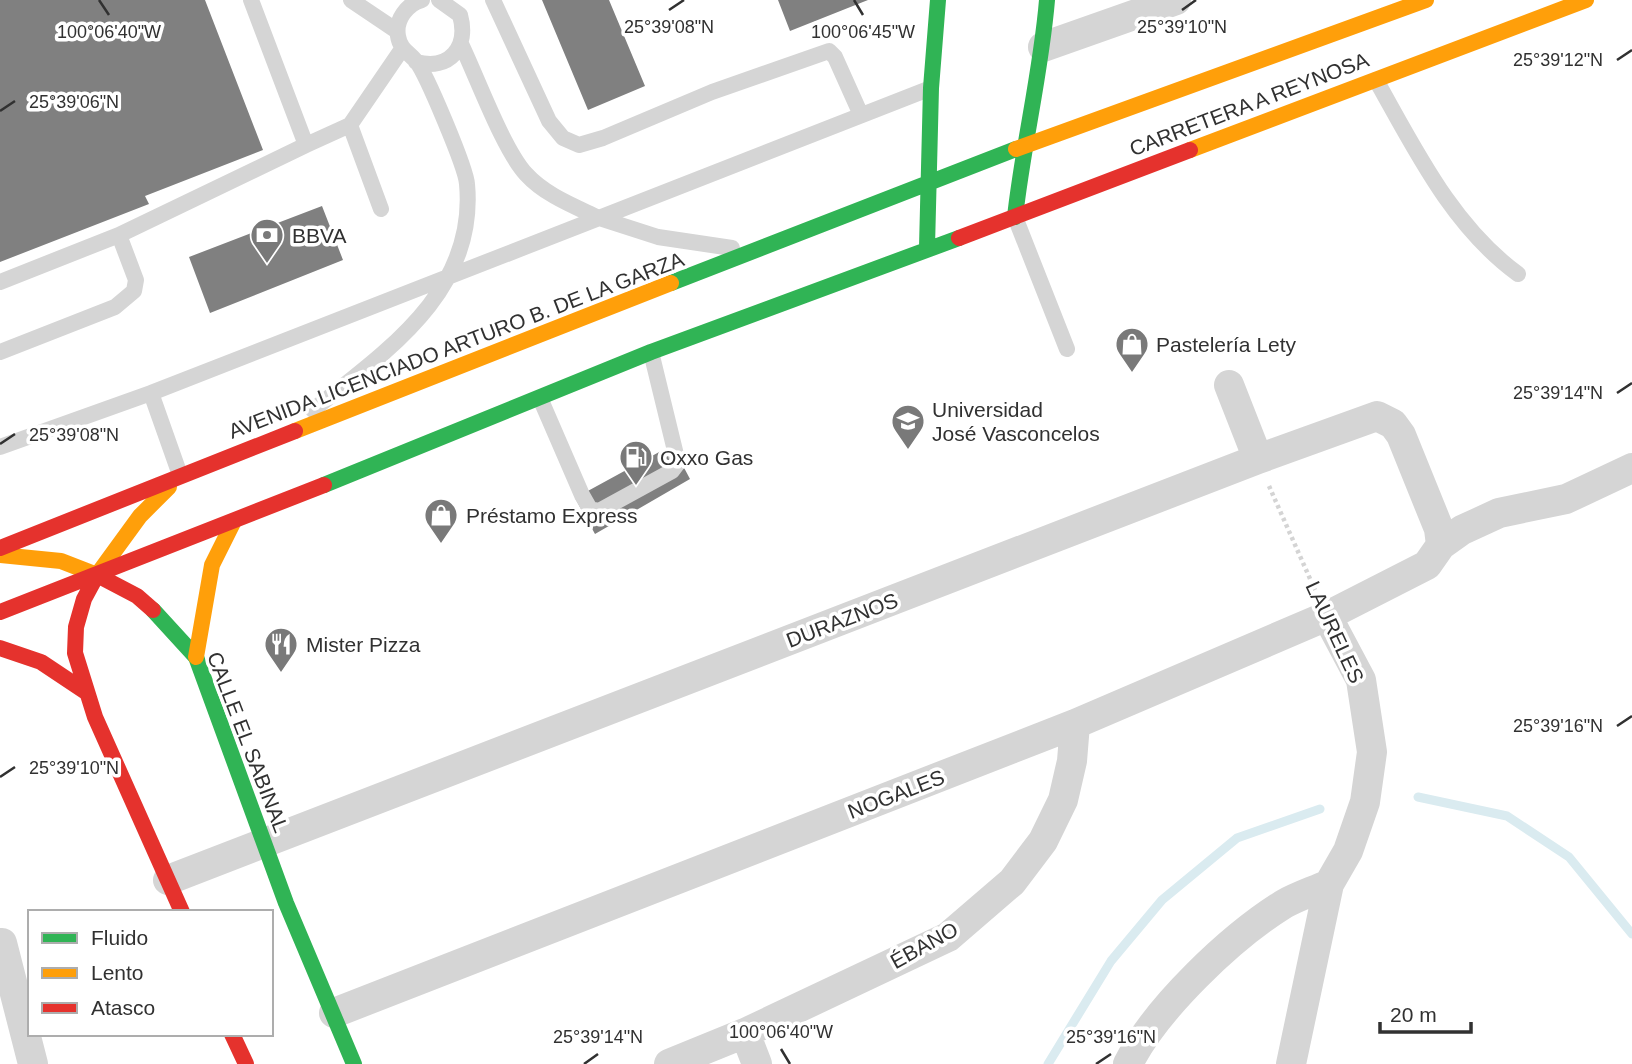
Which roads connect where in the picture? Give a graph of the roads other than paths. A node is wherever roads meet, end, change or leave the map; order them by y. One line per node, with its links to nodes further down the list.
1 (251, 0): 20 (lane)
2 (351, 0): 11 (lane)
3 (419, 0): 11 (lane)
4 (439, 0): 12 (lane)
5 (494, 0): 18 (lane)
6 (939, 0): 17 (main road)
7 (1047, 0): 13 (main road)
8 (1176, 0): 13 (street)
9 (1425, 0): 21 (main road, CARRETERA A REYNOSA)
10 (1586, 0): 16 (main road, CARRETERA A REYNOSA)
11 (397, 31): 14 (lane)
12 (461, 44): 15 (lane); 25 (lane)
13 (1043, 47): 21 (main road)
14 (402, 49): 15 (lane); 19 (lane)
15 (416, 62): 30 (lane)
16 (1375, 78): 24 (main road, CARRETERA A REYNOSA); 29 (lane)
17 (931, 88): 18 (lane); 22 (main road)
18 (861, 115): 25 (lane)
19 (350, 125): 20 (lane); 23 (lane)
20 (306, 145): 26 (lane)
21 (1023, 146): 22 (main road, CARRETERA A REYNOSA); 24 (main road)
22 (928, 181): 27 (main road); 28 (main road, AVENIDA LICENCIADO ARTURO B. DE LA GARZA)
23 (381, 209)
24 (1016, 217): 27 (main road, CARRETERA A REYNOSA); 32 (lane)
25 (599, 218): 28 (lane); 30 (lane)
26 (119, 235): 31 (lane); 33 (lane)
27 (928, 247): 34 (main road)
28 (751, 251): 38 (main road, AVENIDA LICENCIADO ARTURO B. DE LA GARZA)
29 (1518, 274)
30 (449, 276): 36 (lane); 38 (lane)
31 (0, 282)
32 (1067, 349)
33 (0, 352)
34 (651, 352): 37 (main road); 37 (lane)
35 (1229, 385): 40 (street)
36 (151, 393): 39 (lane); 42 (lane)
37 (539, 396): 43 (main road)
38 (278, 438): 42 (main road, AVENIDA LICENCIADO ARTURO B. DE LA GARZA)
39 (0, 447)
40 (1258, 459): 44 (street, DURAZNOS); 54 (street, DURAZNOS)
41 (1632, 468): 44 (street, NOGALES)
42 (180, 475): 45 (main road, AVENIDA LICENCIADO ARTURO B. DE LA GARZA); 47 (main road)
43 (234, 521): 47 (main road); 51 (main road)
44 (1441, 545): 49 (street, NOGALES)
45 (0, 548)
46 (0, 555): 47 (main road, CALLE EL SABINAL)
47 (97, 575): 48 (main road); 51 (main road, CALLE EL SABINAL); 52 (main road)
48 (0, 612)
49 (1327, 616): 53 (street, NOGALES); 56 (street, LAURELES)
50 (0, 648): 52 (main road)
51 (196, 657): 54 (main road, CALLE EL SABINAL)
52 (86, 692): 55 (main road)
53 (1075, 724): 59 (street, NOGALES); 60 (street, ÉBANO)
54 (264, 843): 55 (street, DURAZNOS); 59 (main road, CALLE EL SABINAL)
55 (169, 880): 57 (main road)
56 (1329, 884): 67 (street); 68 (street, LAURELES)
57 (181, 910)
58 (2, 943): 62 (street)
59 (334, 1013): 64 (main road, CALLE EL SABINAL)
60 (745, 1033): 65 (street, ÉBANO); 66 (street)
61 (233, 1036): 63 (main road)
62 (33, 1064)
63 (246, 1064)
64 (354, 1064)
65 (669, 1064)
66 (757, 1064)
67 (1128, 1064)
68 (1291, 1064)

